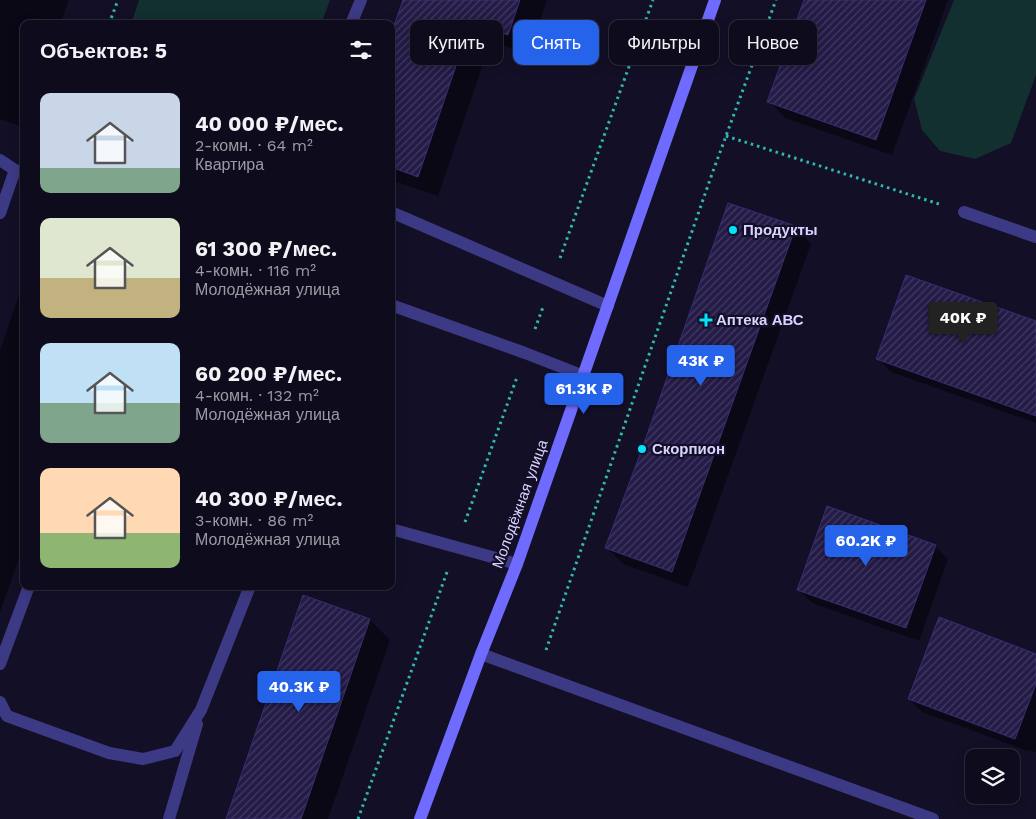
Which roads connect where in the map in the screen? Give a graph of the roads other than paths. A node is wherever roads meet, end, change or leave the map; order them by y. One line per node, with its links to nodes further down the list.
1 (360, 0): 3 (lane)
2 (715, 0): 11 (street, Молодёжная улица)
3 (353, 20)
4 (0, 160): 5 (lane)
5 (20, 171): 7 (lane)
6 (964, 212): 9 (lane)
7 (0, 213)
8 (395, 214): 11 (lane)
9 (1036, 237)
10 (395, 306): 12 (lane)
11 (608, 306): 12 (street, Молодёжная улица)
12 (584, 376): 14 (street, Молодёжная улица)
13 (395, 530): 14 (lane)
14 (516, 564): 17 (street, Молодёжная улица)
15 (28, 590): 18 (lane)
16 (248, 590): 20 (lane)
17 (481, 654): 22 (street, Молодёжная улица); 23 (lane)
18 (0, 664)
19 (0, 702): 20 (lane)
20 (201, 710): 21 (lane)
21 (169, 819)
22 (420, 819)
23 (933, 819)

